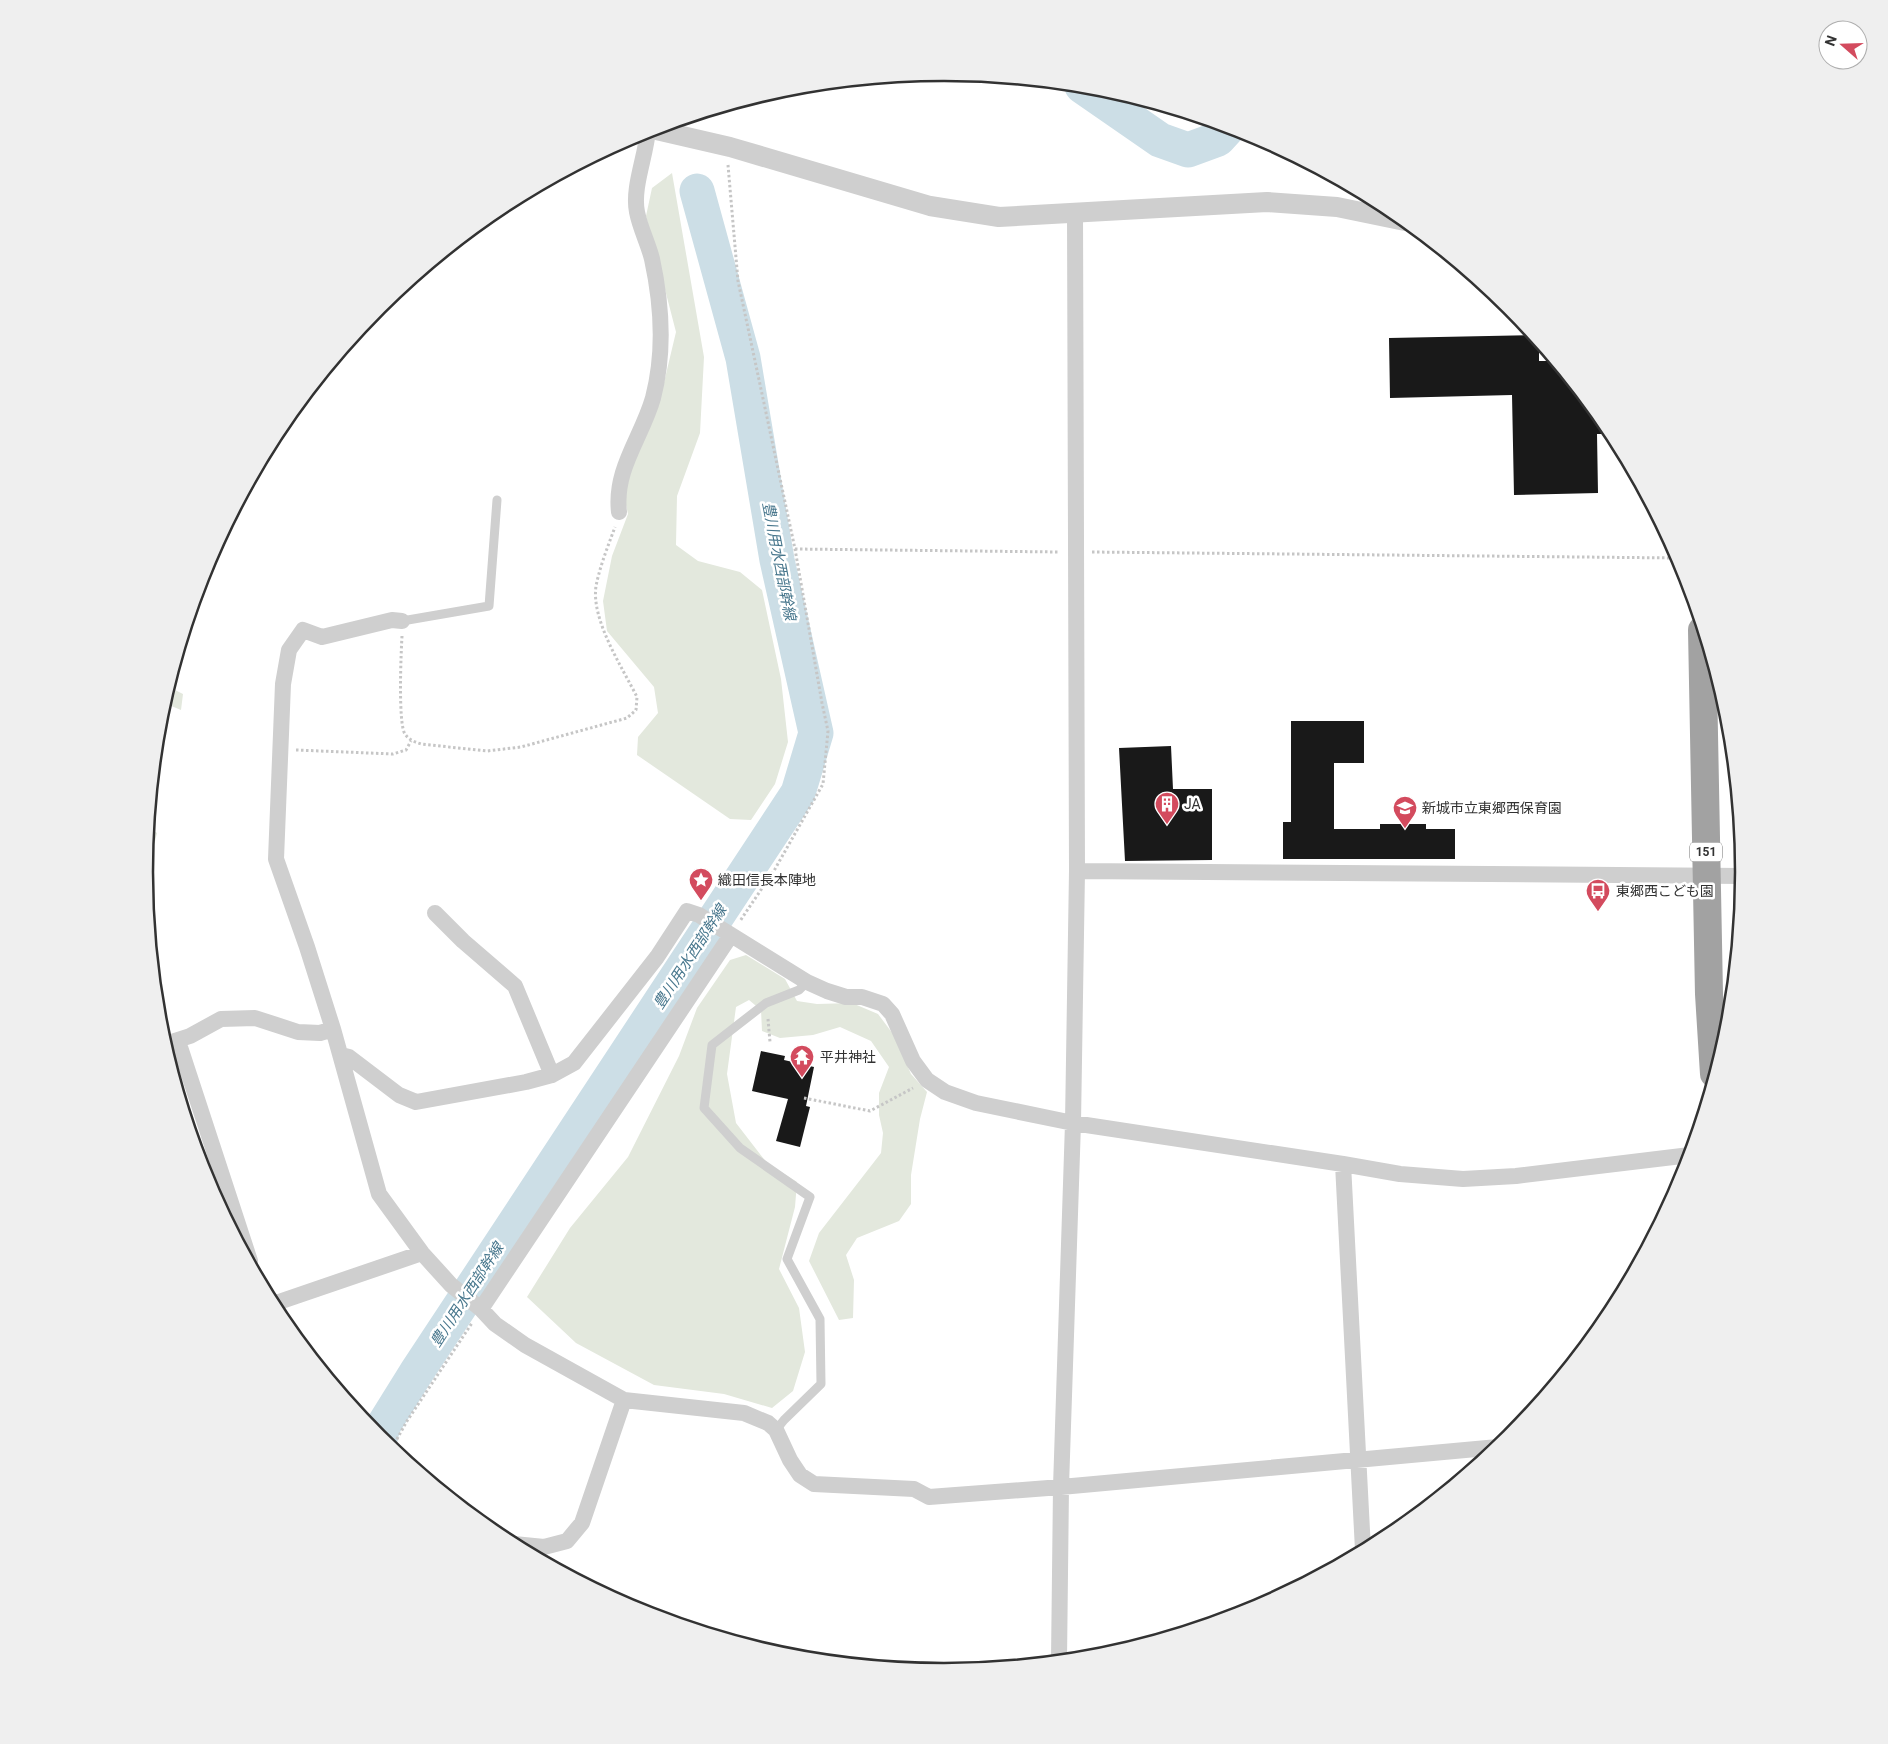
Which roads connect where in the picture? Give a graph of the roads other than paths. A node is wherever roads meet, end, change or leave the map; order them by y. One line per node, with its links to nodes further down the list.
1 (665, 132): 3 (street)
2 (647, 139): 6 (street)
3 (1074, 212): 4 (street); 9 (street)
4 (1383, 215)
5 (497, 500): 7 (lane)
6 (619, 512)
7 (402, 621): 15 (street)
8 (1702, 648): 10 (highway, 151)
9 (1077, 871): 10 (street); 21 (street)
10 (1706, 876): 11 (street); 19 (highway, 151)
11 (1735, 876)
12 (435, 913): 20 (street)
13 (727, 932): 14 (street); 20 (street); 27 (street)
14 (807, 982): 21 (street); 29 (lane)
15 (332, 1029): 16 (street); 18 (street)
16 (171, 1042)
17 (173, 1048): 24 (street)
18 (341, 1055): 20 (street); 25 (street)
19 (1713, 1056)
20 (552, 1075)
21 (1073, 1124): 23 (street); 32 (street)
22 (1682, 1156): 23 (street)
23 (1343, 1164): 31 (street)
24 (238, 1227)
25 (422, 1253): 26 (street); 27 (street)
26 (281, 1301)
27 (478, 1306): 28 (street)
28 (624, 1400): 29 (street); 34 (street)
29 (776, 1430): 32 (street)
30 (1485, 1448): 31 (street)
31 (1357, 1460): 32 (street); 33 (street)
32 (1061, 1487): 35 (street)
33 (1362, 1542)
34 (531, 1546)
35 (1059, 1654)

